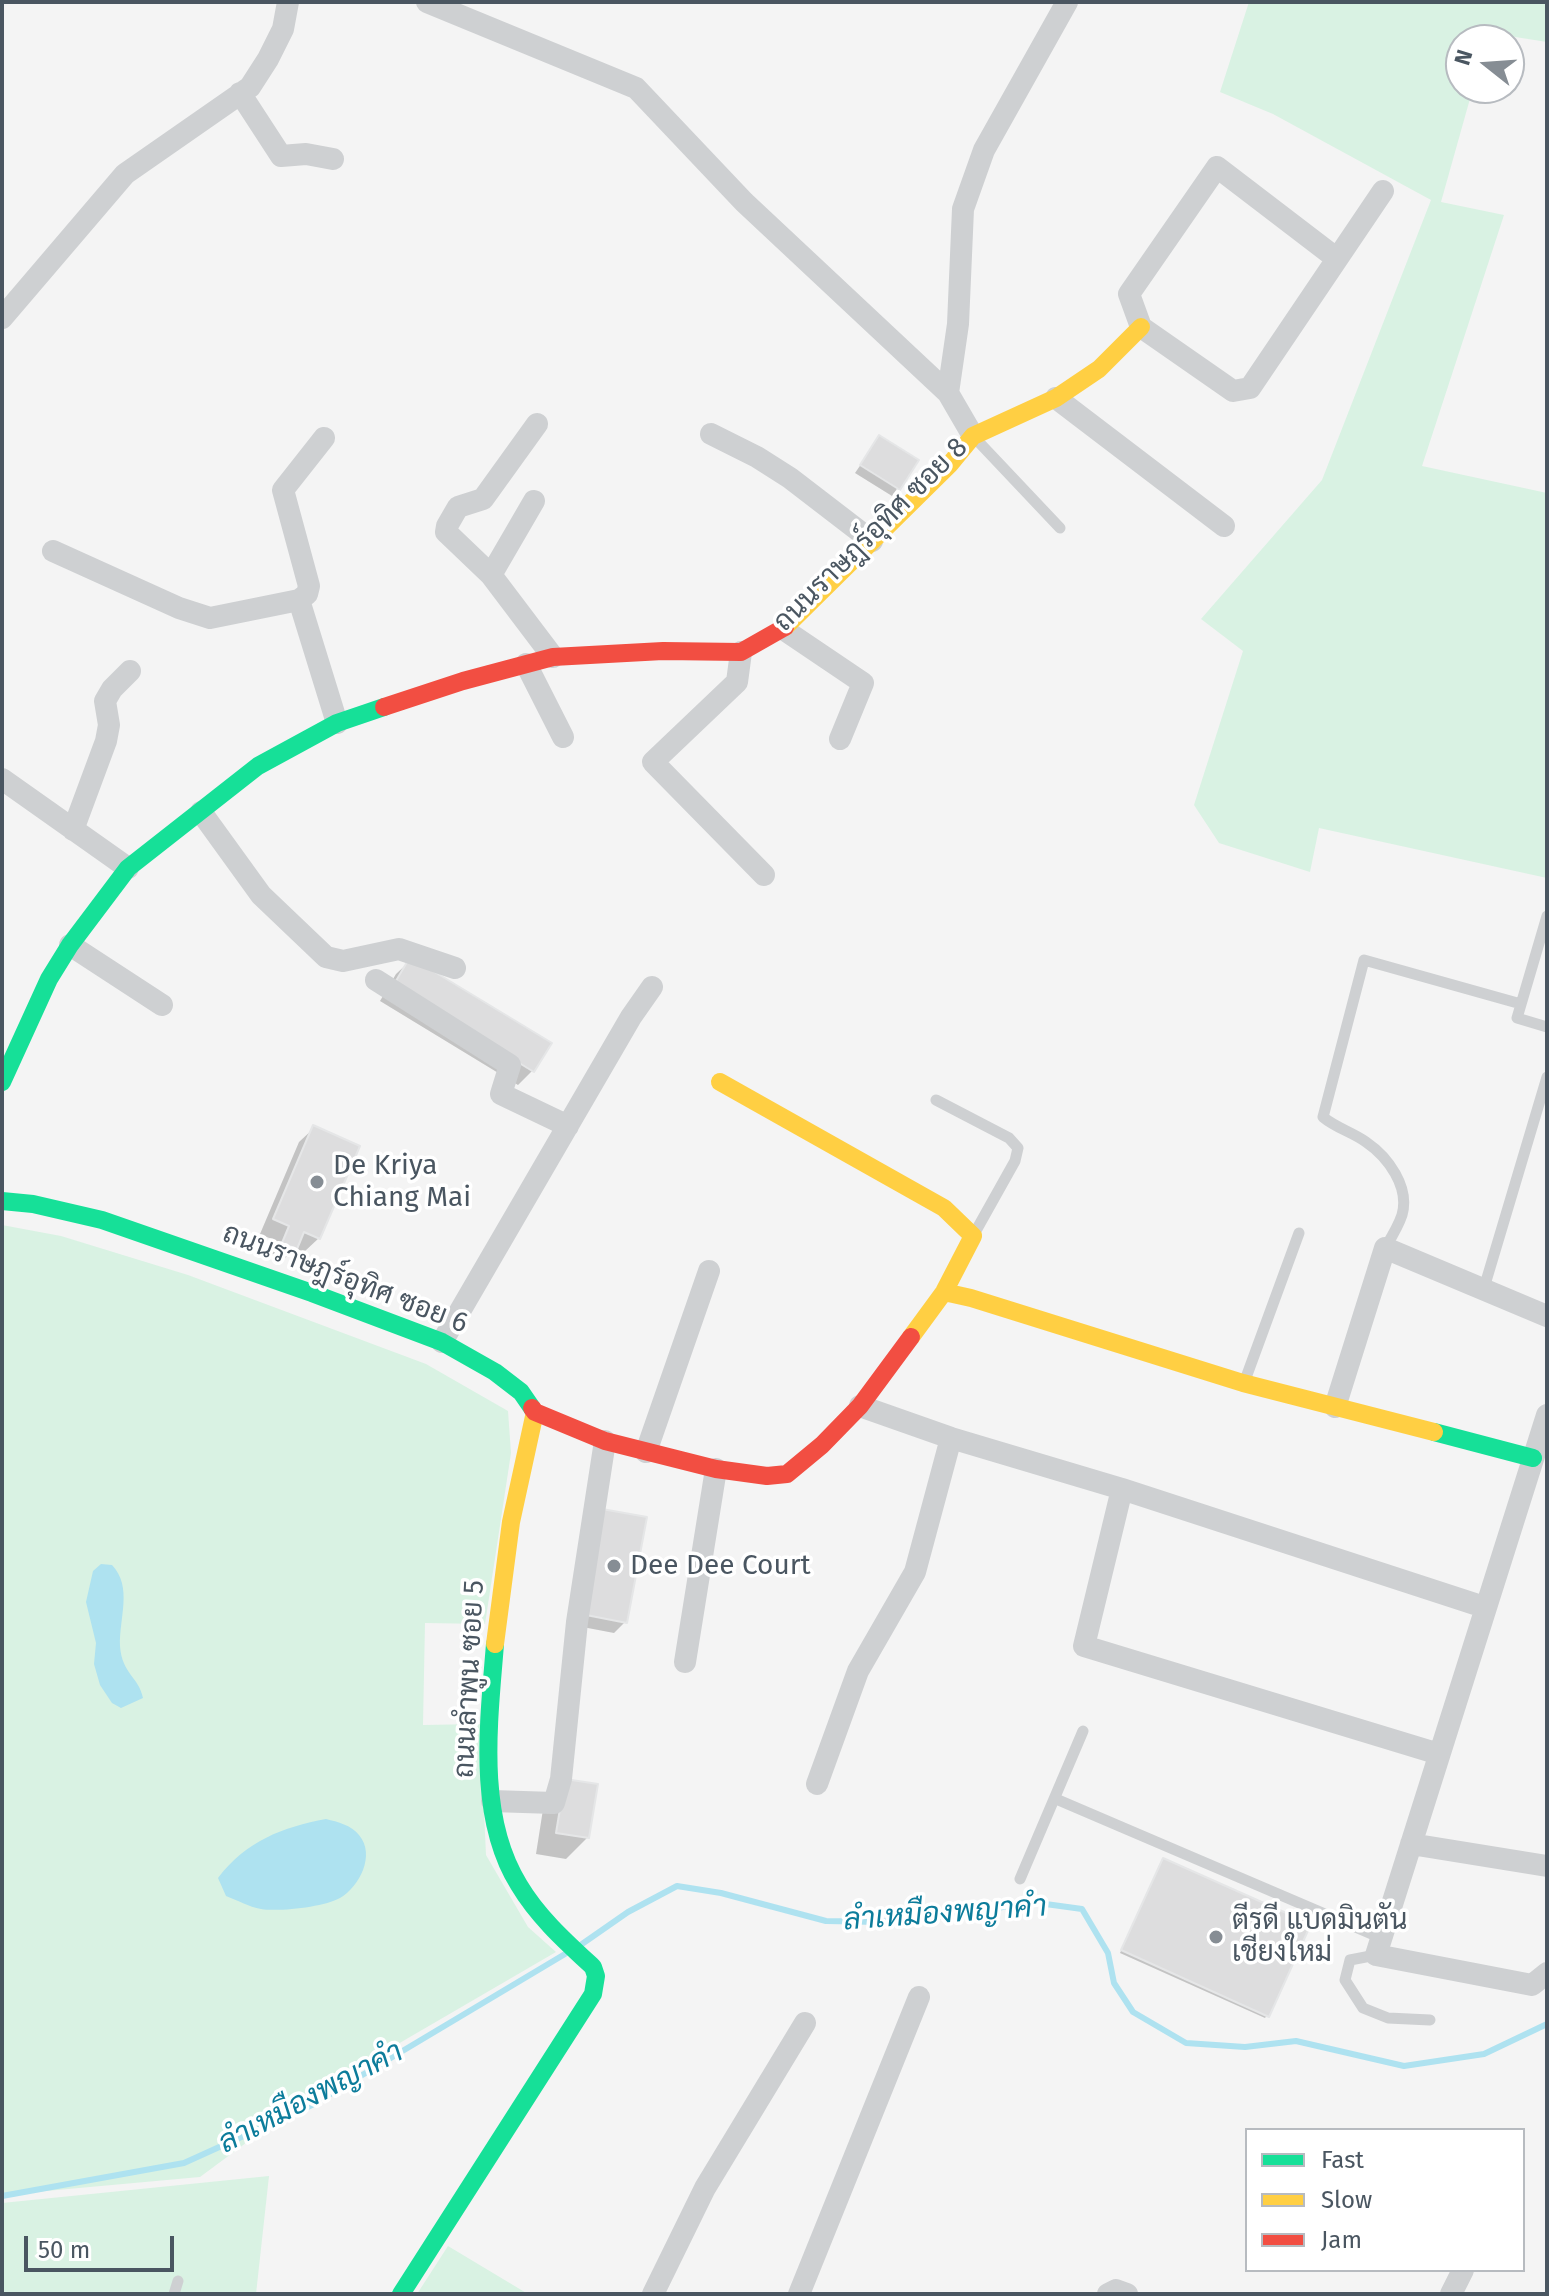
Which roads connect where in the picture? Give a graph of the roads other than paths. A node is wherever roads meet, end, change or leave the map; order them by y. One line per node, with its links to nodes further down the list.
1 (288, 2): 4 (street)
2 (427, 2): 10 (street, ถนนราษฎร์อุทิศ ซอย 8)
3 (1067, 2): 10 (street)
4 (240, 93): 5 (street); 8 (street)
5 (333, 159)
6 (1383, 191): 7 (street)
7 (1336, 258): 9 (street); 9 (street)
8 (2, 318)
9 (1141, 327): 11 (street)
10 (948, 393): 14 (street, ถนนราษฎร์อุทิศ ซอย 8)
11 (1056, 398): 14 (street); 17 (street)
12 (537, 424): 21 (street)
13 (711, 434): 19 (street)
14 (973, 436): 18 (lane); 19 (street, ถนนราษฎร์อุทิศ ซอย 8)
15 (324, 438): 22 (street)
16 (534, 501): 21 (street)
17 (1224, 526)
18 (1060, 528)
19 (872, 541): 23 (street, ถนนราษฎร์อุทิศ ซอย 8)
20 (53, 551): 22 (street)
21 (491, 575): 25 (street)
22 (299, 600): 28 (street)
23 (783, 629): 24 (street, ถนนราษฎร์อุทิศ ซอย 8); 30 (street)
24 (741, 652): 25 (street, ถนนราษฎร์อุทิศ ซอย 8); 35 (street)
25 (553, 657): 26 (street, ถนนราษฎร์อุทิศ ซอย 8)
26 (526, 664): 28 (street, ถนนราษฎร์อุทิศ ซอย 8); 29 (street)
27 (130, 671): 33 (street)
28 (337, 723): 32 (street, ถนนราษฎร์อุทิศ ซอย 8)
29 (563, 737)
30 (840, 739)
31 (2, 779): 33 (street)
32 (201, 812): 34 (street, ถนนราษฎร์อุทิศ ซอย 8); 38 (street)
33 (73, 830): 34 (street)
34 (128, 868): 37 (street, ถนนราษฎร์อุทิศ ซอย 8)
35 (764, 875)
36 (1547, 916): 41 (lane)
37 (70, 945): 42 (street); 45 (street, ถนนราษฎร์อุทิศ ซอย 8)
38 (455, 968)
39 (376, 980): 48 (street)
40 (652, 987): 48 (street)
41 (1521, 1004): 43 (lane); 52 (lane)
42 (162, 1005)
43 (1547, 1027)
44 (1547, 1077): 54 (lane)
45 (2, 1082)
46 (720, 1082): 51 (street)
47 (936, 1100): 51 (lane)
48 (568, 1126): 57 (street)
49 (2, 1201): 57 (street, ถนนราษฎร์อุทิศ ซอย 6)
50 (1299, 1233): 58 (lane)
51 (973, 1236): 55 (street)
52 (1385, 1248): 54 (street); 60 (street)
53 (709, 1271): 65 (street)
54 (1484, 1288): 56 (street)
55 (944, 1292): 58 (street); 59 (street)
56 (1547, 1316)
57 (442, 1342): 61 (street, ถนนราษฎร์อุทิศ ซอย 6)
58 (1243, 1383): 60 (street)
59 (860, 1406): 63 (street); 67 (street, ถนนราษฎร์อุทิศ ซอย 6)
60 (1335, 1407): 66 (street)
61 (535, 1412): 64 (street, ถนนราษฎร์อุทิศ ซอย 6); 75 (street, ถนนลำพูน ซอย 5)
62 (1547, 1415): 66 (street)
63 (951, 1438): 68 (street); 73 (street)
64 (605, 1441): 65 (street, ถนนราษฎร์อุทิศ ซอย 6); 75 (street)
65 (646, 1452): 67 (street, ถนนราษฎร์อุทิศ ซอย 6)
66 (1533, 1458): 69 (street)
67 (716, 1469): 70 (street)
68 (1122, 1489): 69 (street); 72 (street)
69 (1484, 1607): 72 (street)
70 (685, 1662)
71 (1083, 1731): 74 (lane)
72 (1439, 1754): 76 (street)
73 (817, 1784)
74 (1056, 1799): 78 (lane); 79 (lane)
75 (492, 1801): 87 (street, ถนนลำพูน ซอย 5)
76 (1411, 1844): 77 (street); 79 (street)
77 (1547, 1866)
78 (1020, 1879)
79 (1378, 1946): 80 (street); 82 (lane)
80 (1547, 1973)
81 (919, 1997): 89 (street)
82 (1430, 2020)
83 (805, 2023): 88 (street)
84 (1462, 2272): 92 (street)
85 (178, 2281): 86 (lane)
86 (174, 2294)
87 (401, 2294)
88 (653, 2294)
89 (799, 2294)
90 (1108, 2294): 91 (street)
91 (1127, 2294)
92 (1451, 2294)

